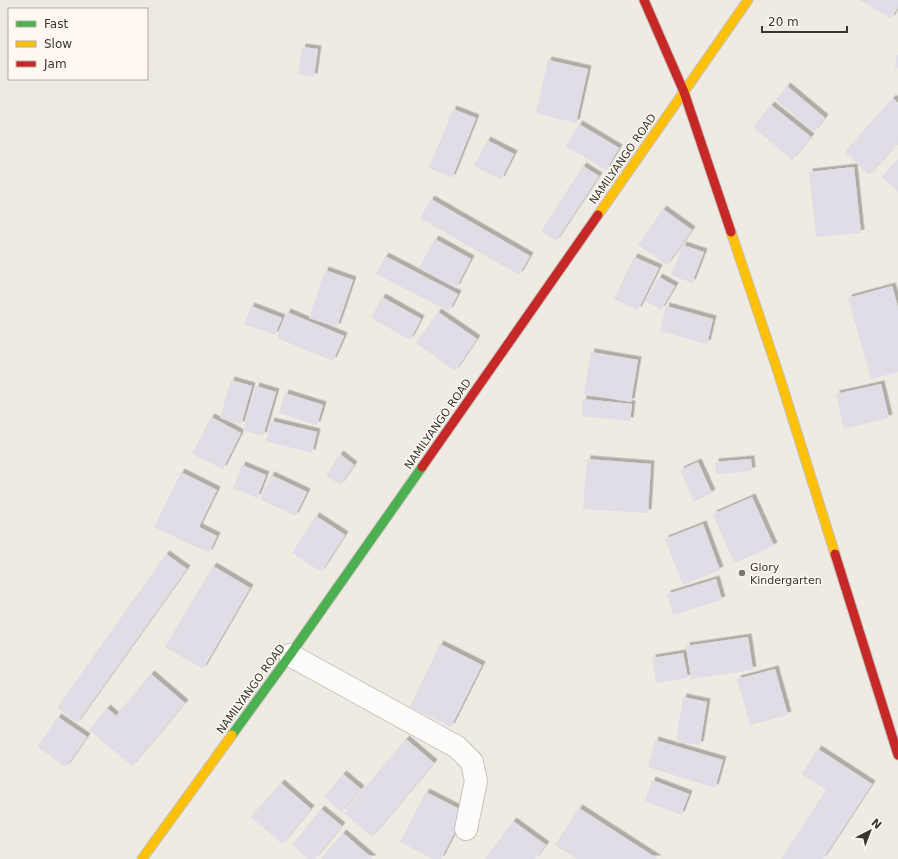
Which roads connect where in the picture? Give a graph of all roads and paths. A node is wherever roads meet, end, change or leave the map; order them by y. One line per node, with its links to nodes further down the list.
1 (644, 0): 3 (main road)
2 (748, 0): 3 (main road, NAMILYANGO ROAD)
3 (684, 92): 4 (main road, NAMILYANGO ROAD); 5 (main road)
4 (290, 655): 6 (street); 7 (main road, NAMILYANGO ROAD)
5 (898, 755)
6 (466, 829)
7 (142, 859)

